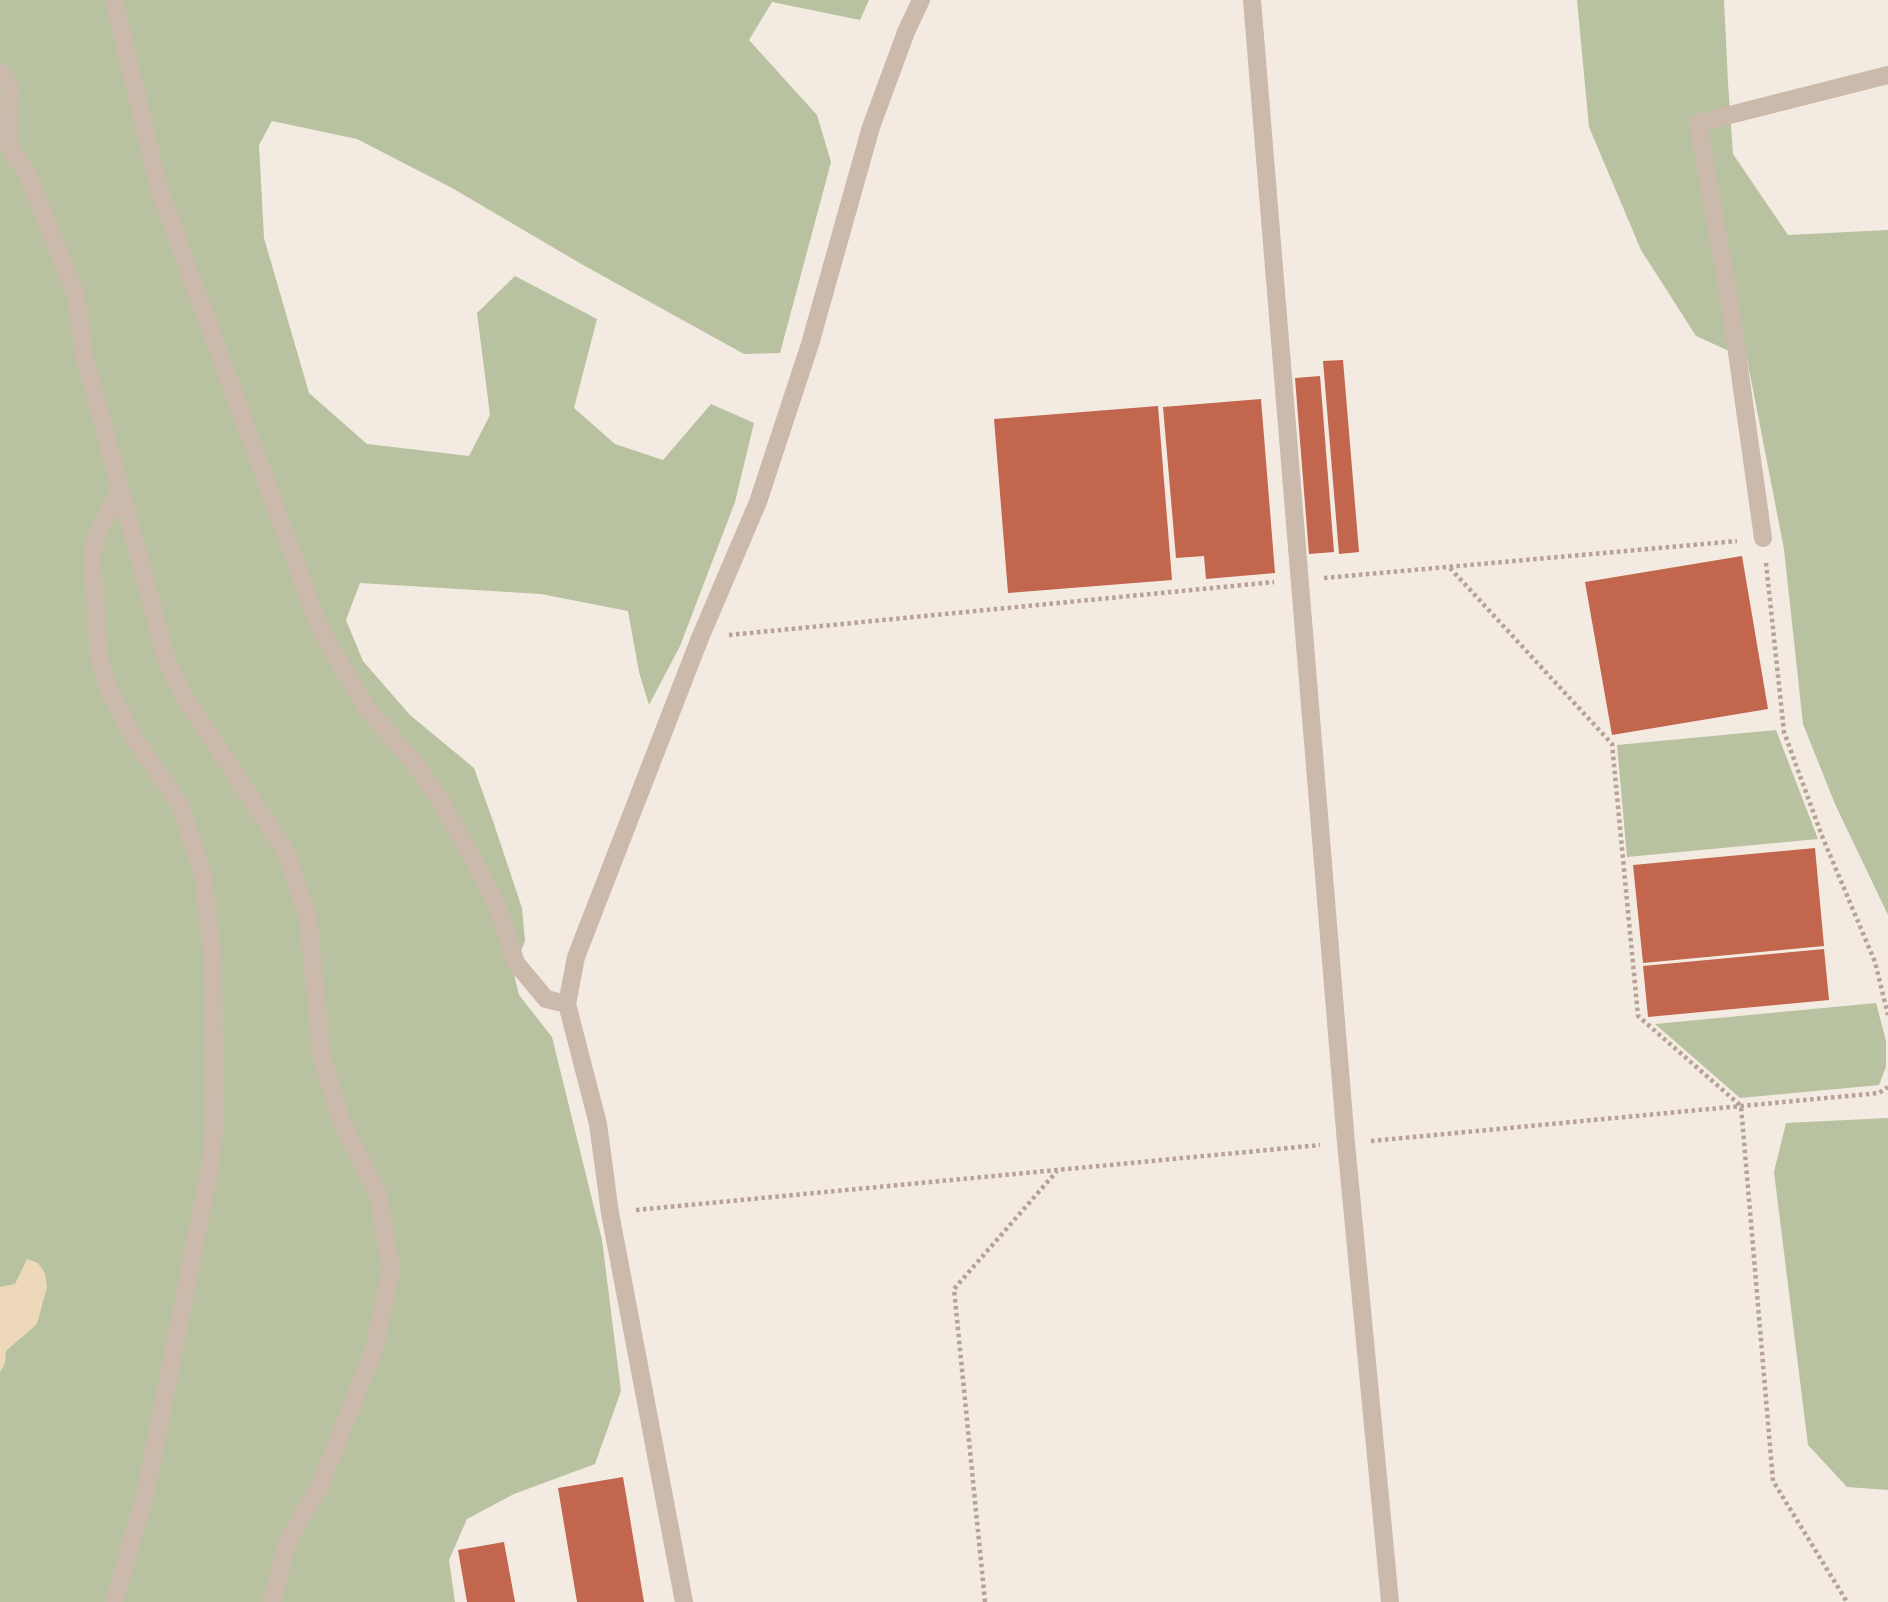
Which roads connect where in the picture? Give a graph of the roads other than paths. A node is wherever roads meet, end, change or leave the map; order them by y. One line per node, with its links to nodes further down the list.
1 (114, 0): 8 (street)
2 (921, 0): 8 (street)
3 (1252, 0): 12 (street)
4 (0, 71): 6 (street)
5 (1888, 75): 7 (street)
6 (120, 490): 9 (street); 10 (street)
7 (1763, 538)
8 (567, 1003): 11 (street)
9 (114, 1602)
10 (272, 1602)
11 (684, 1602)
12 (1390, 1602)

